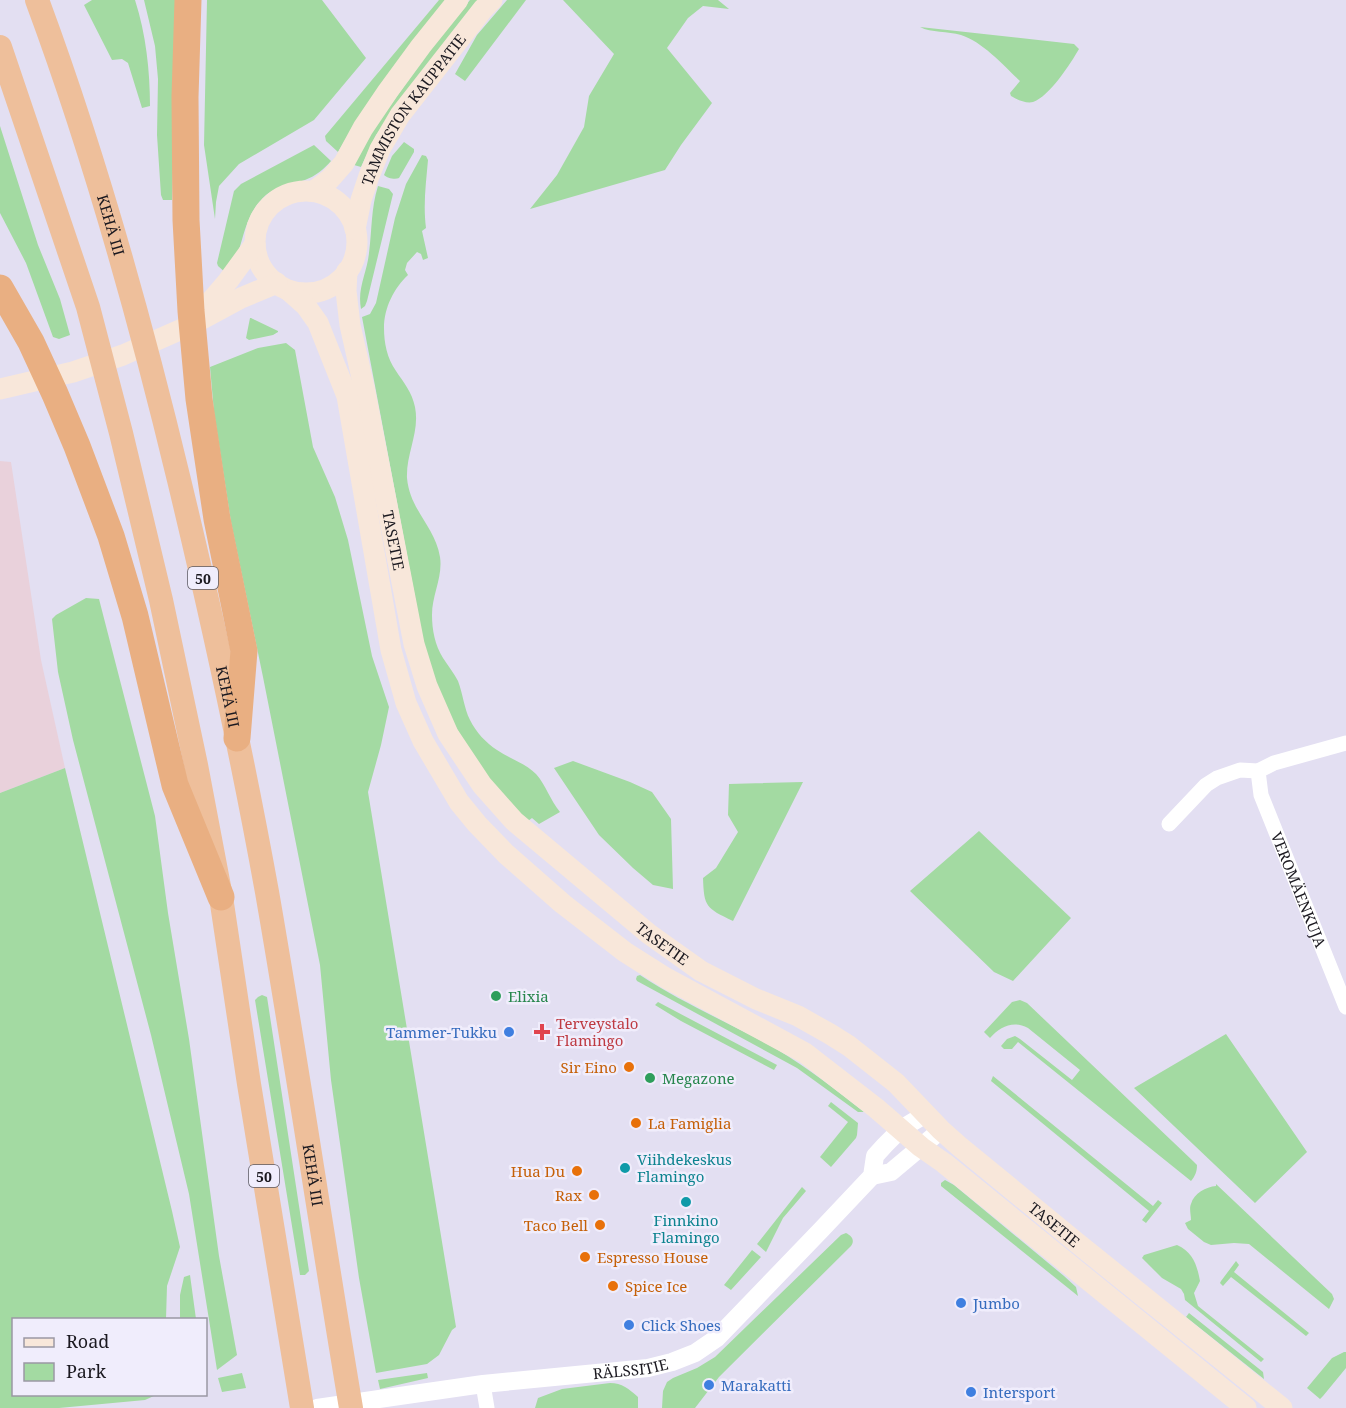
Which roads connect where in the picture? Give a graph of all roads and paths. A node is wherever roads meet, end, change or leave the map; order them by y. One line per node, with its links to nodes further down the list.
1 (37, 0): 14 (highway, KEHÄ III / 50)
2 (188, 0): 14 (highway)
3 (458, 0): 6 (main road, TAMMISTON KAUPPATIE)
4 (492, 0): 7 (main road, TAMMISTON KAUPPATIE)
5 (0, 47): 18 (highway, 50)
6 (314, 191): 7 (main road); 8 (main road)
7 (355, 229): 9 (main road)
8 (255, 244): 10 (main road); 12 (main road)
9 (347, 271): 10 (main road); 20 (main road, TASETIE)
10 (282, 286): 12 (main road); 21 (main road, TASETIE)
11 (1, 290): 18 (highway)
12 (191, 324): 13 (main road)
13 (0, 389)
14 (237, 738): 28 (highway, KEHÄ III / 50)
15 (1346, 742): 16 (street)
16 (1258, 771): 17 (street); 19 (street, VEROMÄENKUJA)
17 (1169, 824)
18 (221, 897): 26 (highway, 50)
19 (1346, 1007)
20 (926, 1114): 21 (street, RÄLSSITIE); 22 (main road, TASETIE)
21 (901, 1130): 23 (main road, TASETIE); 24 (street, RÄLSSITIE)
22 (941, 1130): 23 (street, RÄLSSITIE); 31 (main road, TASETIE)
23 (921, 1147): 24 (street, RÄLSSITIE); 30 (main road, TASETIE)
24 (872, 1176): 25 (street, RÄLSSITIE)
25 (483, 1384): 27 (street, RÄLSSITIE); 29 (street)
26 (302, 1408)
27 (317, 1408)
28 (351, 1408)
29 (487, 1408)
30 (1246, 1408)
31 (1282, 1408)

